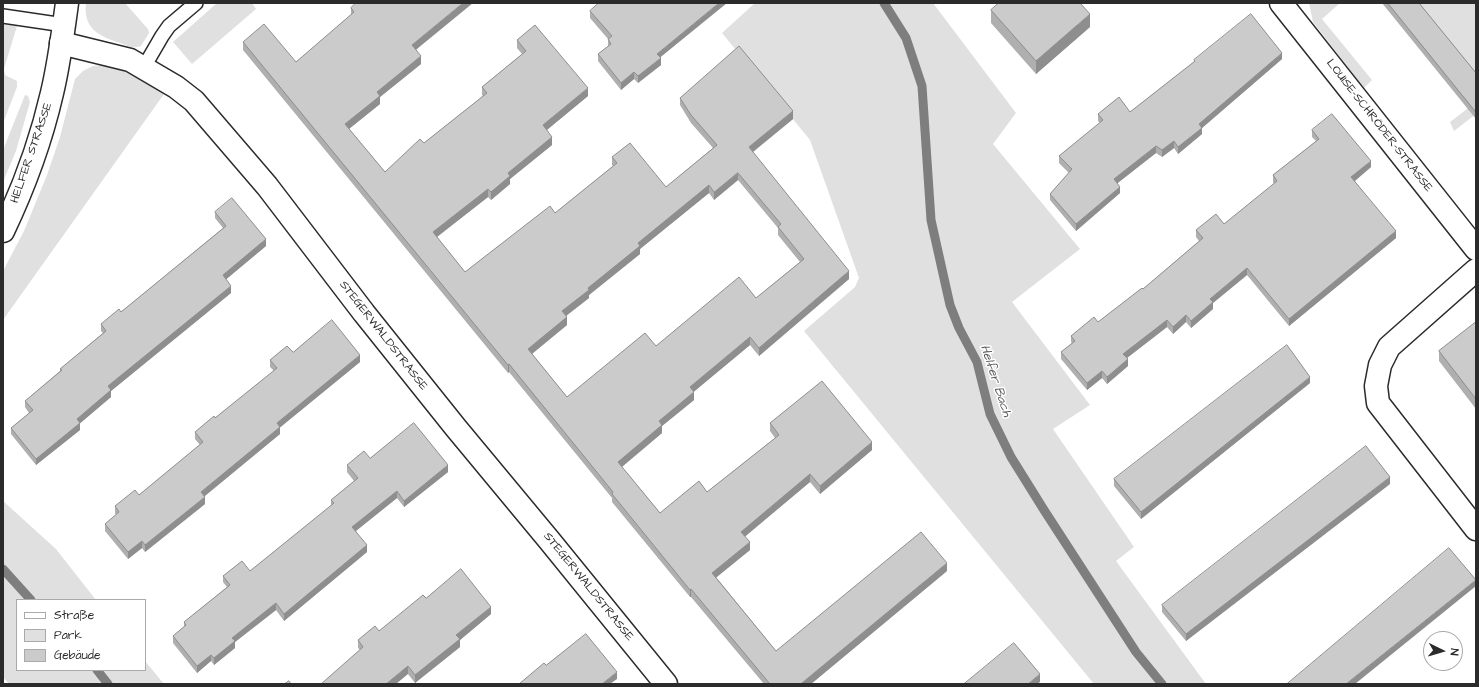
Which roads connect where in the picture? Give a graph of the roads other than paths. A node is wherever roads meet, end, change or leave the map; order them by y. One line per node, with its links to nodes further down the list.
1 (67, 3): 5 (street, HELFER STRASSE)
2 (196, 3): 6 (lane)
3 (1287, 5): 8 (street, LOUISE-SCHRÖDER-STRASSE)
4 (3, 16): 5 (lane)
5 (63, 34): 6 (street, STEGERWALDSTRASSE); 7 (street, HELFER STRASSE)
6 (144, 68): 11 (street, STEGERWALDSTRASSE)
7 (3, 231)
8 (1476, 249)
9 (1476, 270): 10 (street)
10 (1476, 529)
11 (666, 684)

